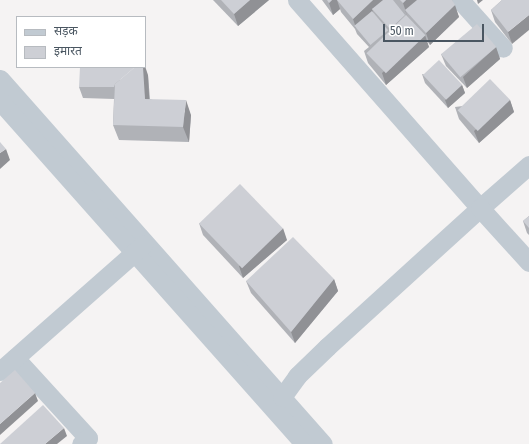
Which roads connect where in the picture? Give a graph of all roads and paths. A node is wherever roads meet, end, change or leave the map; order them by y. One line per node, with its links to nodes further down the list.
1 (297, 0): 7 (street)
2 (460, 0): 3 (street)
3 (503, 48)
4 (0, 79): 8 (street)
5 (0, 101): 8 (street)
6 (529, 165): 7 (street)
7 (480, 208): 9 (street); 12 (street)
8 (140, 248): 10 (street); 12 (street); 14 (street)
9 (529, 262)
10 (15, 358): 11 (street); 13 (street)
11 (0, 371)
12 (282, 397): 15 (street)
13 (88, 442)
14 (304, 444)
15 (323, 444)

